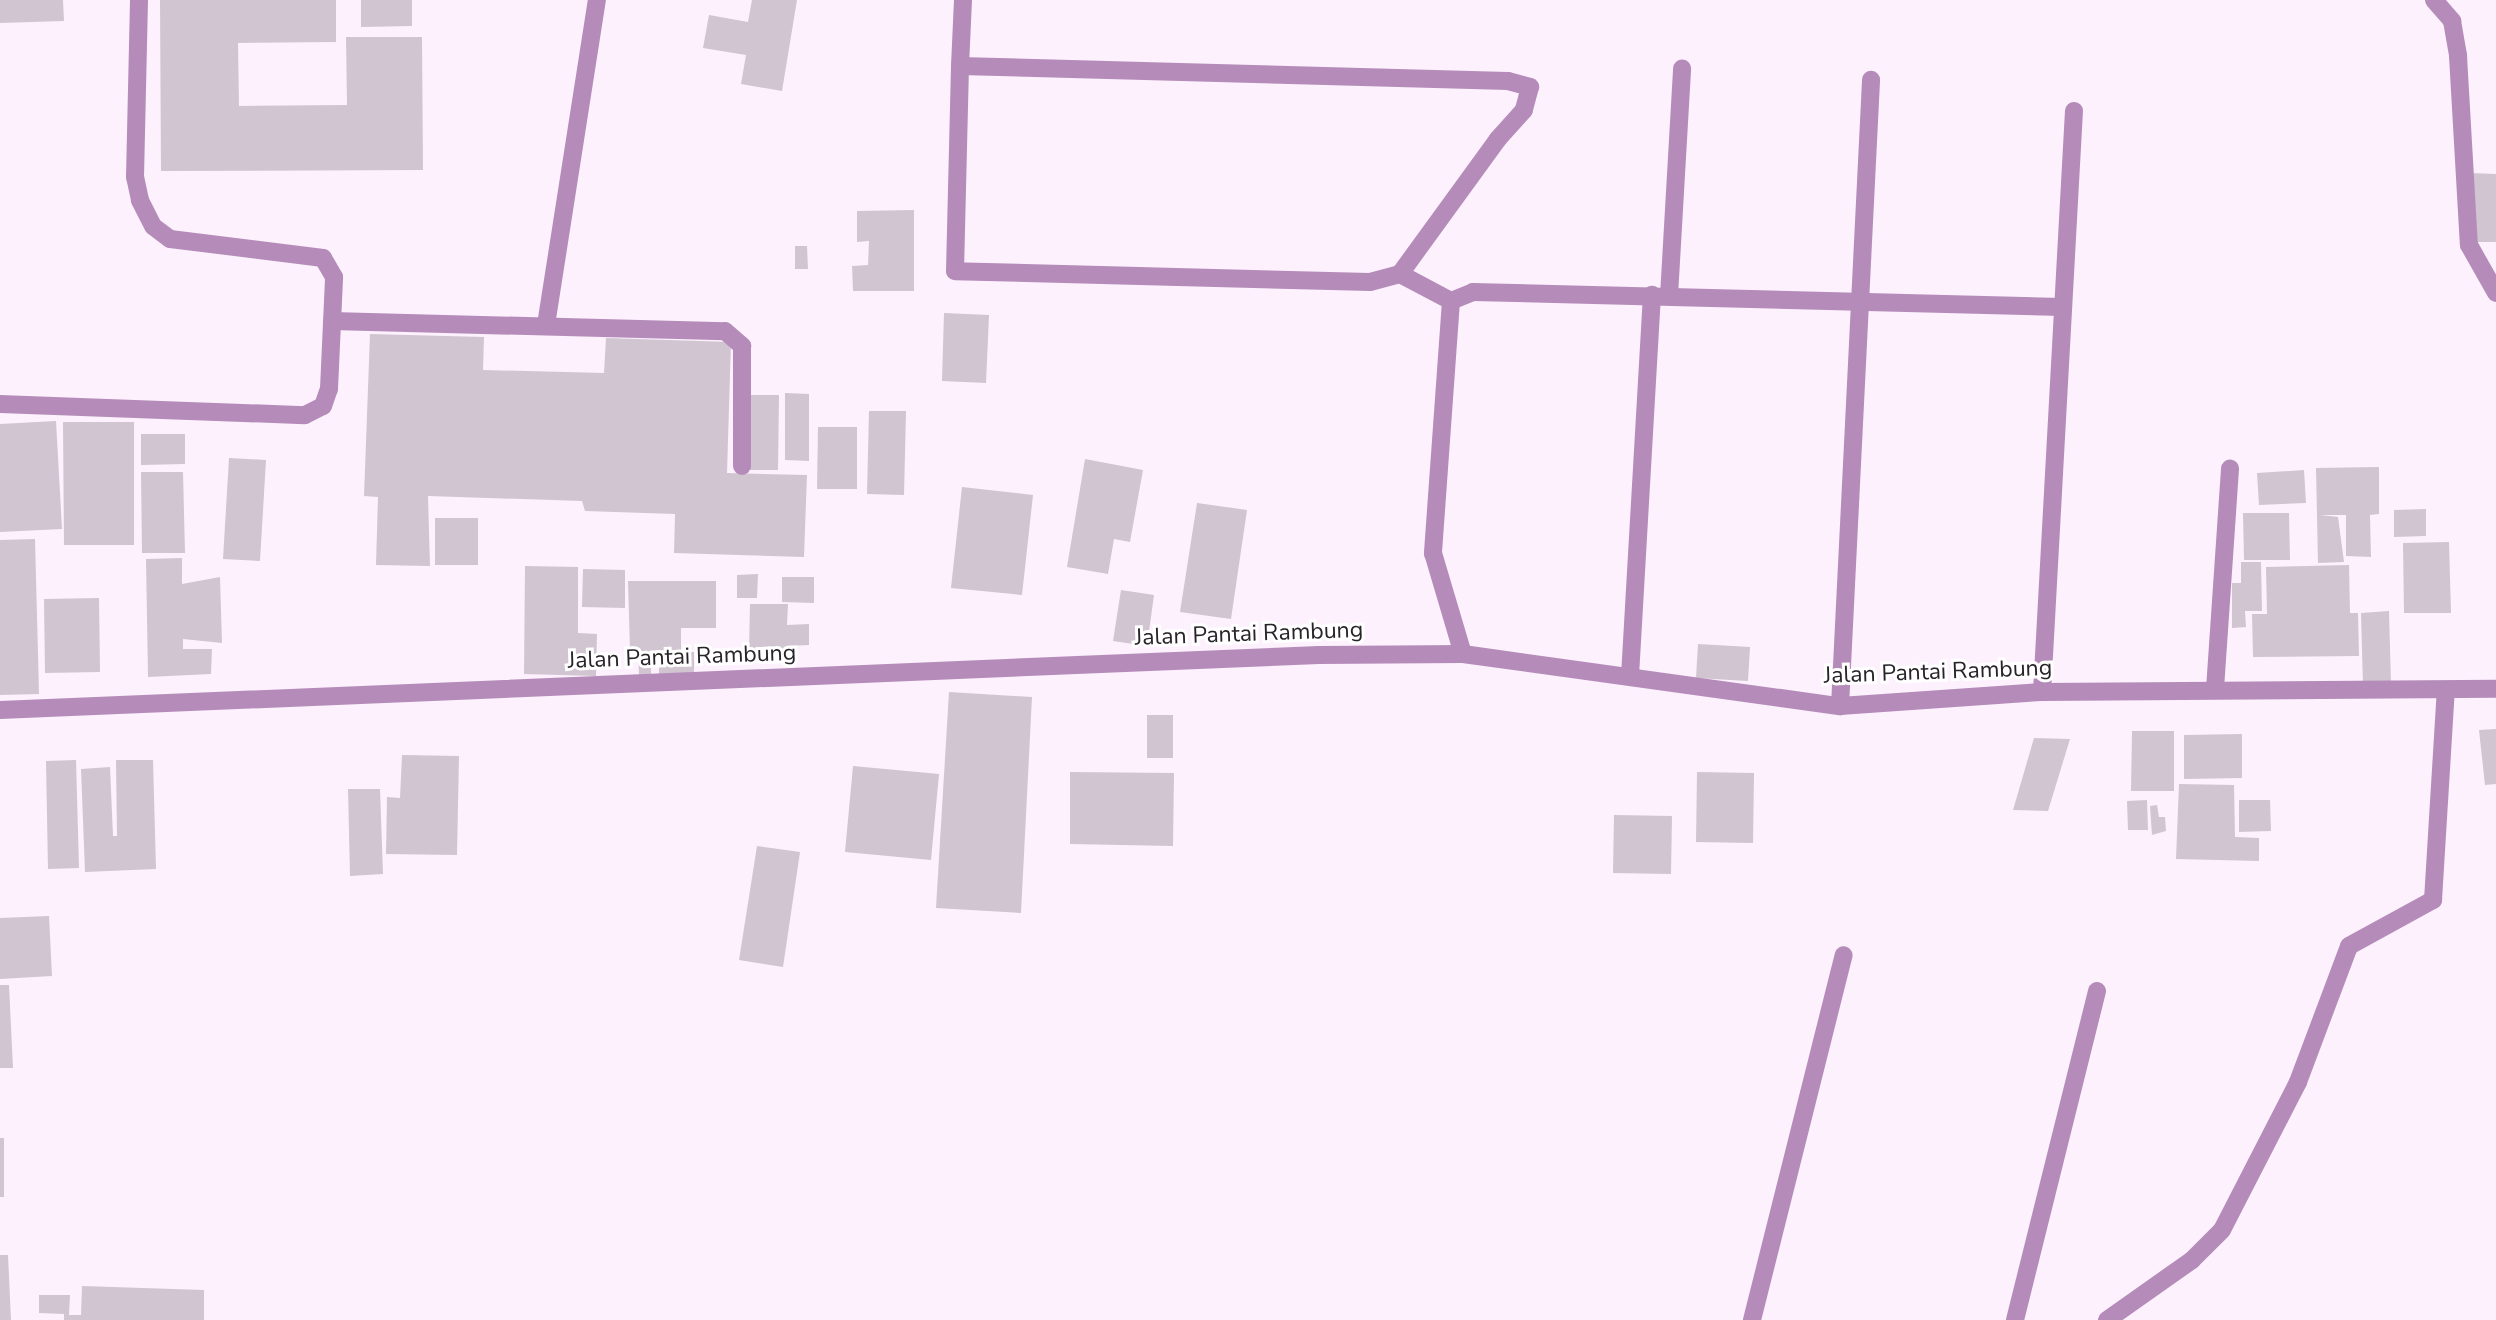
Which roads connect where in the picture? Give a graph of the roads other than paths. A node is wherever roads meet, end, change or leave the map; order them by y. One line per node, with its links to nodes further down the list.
1 (139, 0): 15 (street)
2 (597, 0): 16 (street)
3 (963, 0): 5 (street)
4 (2434, 0): 10 (street)
5 (960, 66): 9 (street); 9 (street)
6 (1682, 68): 11 (street)
7 (1871, 80): 13 (street)
8 (2074, 111): 14 (street)
9 (1400, 274): 12 (street)
10 (2496, 293)
11 (1660, 295): 12 (street); 13 (street); 21 (street)
12 (1451, 300): 20 (street)
13 (1863, 304): 14 (street); 26 (street)
14 (2062, 307): 25 (street)
15 (332, 321): 16 (street); 17 (street)
16 (546, 326): 18 (street)
17 (0, 404)
18 (742, 466)
19 (2230, 470): 22 (street)
20 (1463, 654): 21 (street, Jalan Pantai Rambung); 27 (street, Jalan Pantai Rambung)
21 (1629, 677): 26 (street, Jalan Pantai Rambung)
22 (2215, 689): 24 (street, Jalan Pantai Rambung); 25 (street, Jalan Pantai Rambung)
23 (2496, 689): 24 (street, Jalan Pantai Rambung)
24 (2446, 690): 32 (street)
25 (2042, 692): 26 (street, Jalan Pantai Rambung)
26 (1840, 706)
27 (0, 710)
28 (1844, 955): 30 (street)
29 (2097, 991): 31 (street)
30 (1752, 1320)
31 (2015, 1320)
32 (2107, 1320)

